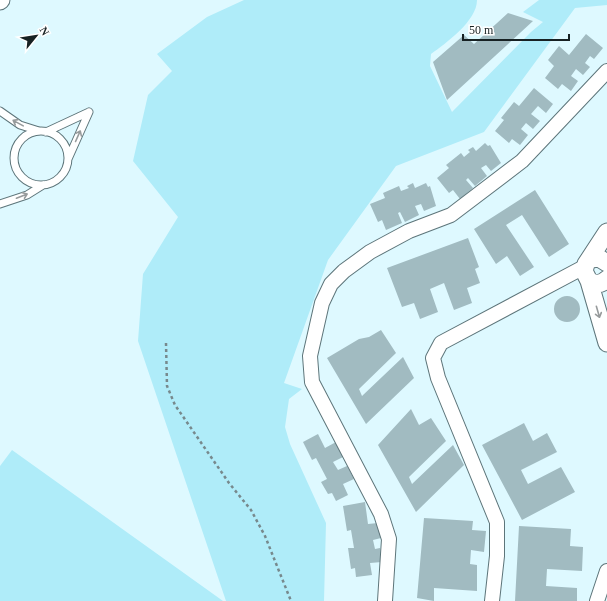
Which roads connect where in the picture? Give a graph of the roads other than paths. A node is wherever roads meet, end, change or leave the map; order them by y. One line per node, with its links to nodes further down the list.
1 (607, 71): 12 (street)
2 (0, 111): 3 (lane, one-way to 2)
3 (42, 132): 4 (lane); 4 (lane, one-way to 3); 5 (lane)
4 (68, 160): 5 (lane)
5 (43, 185): 6 (lane, one-way to 5)
6 (0, 204)
7 (607, 232): 8 (street)
8 (597, 265): 9 (street); 10 (street, one-way to 10); 13 (street)
9 (607, 281)
10 (607, 343)
11 (607, 571): 14 (street)
12 (385, 601)
13 (492, 601)
14 (596, 601)

